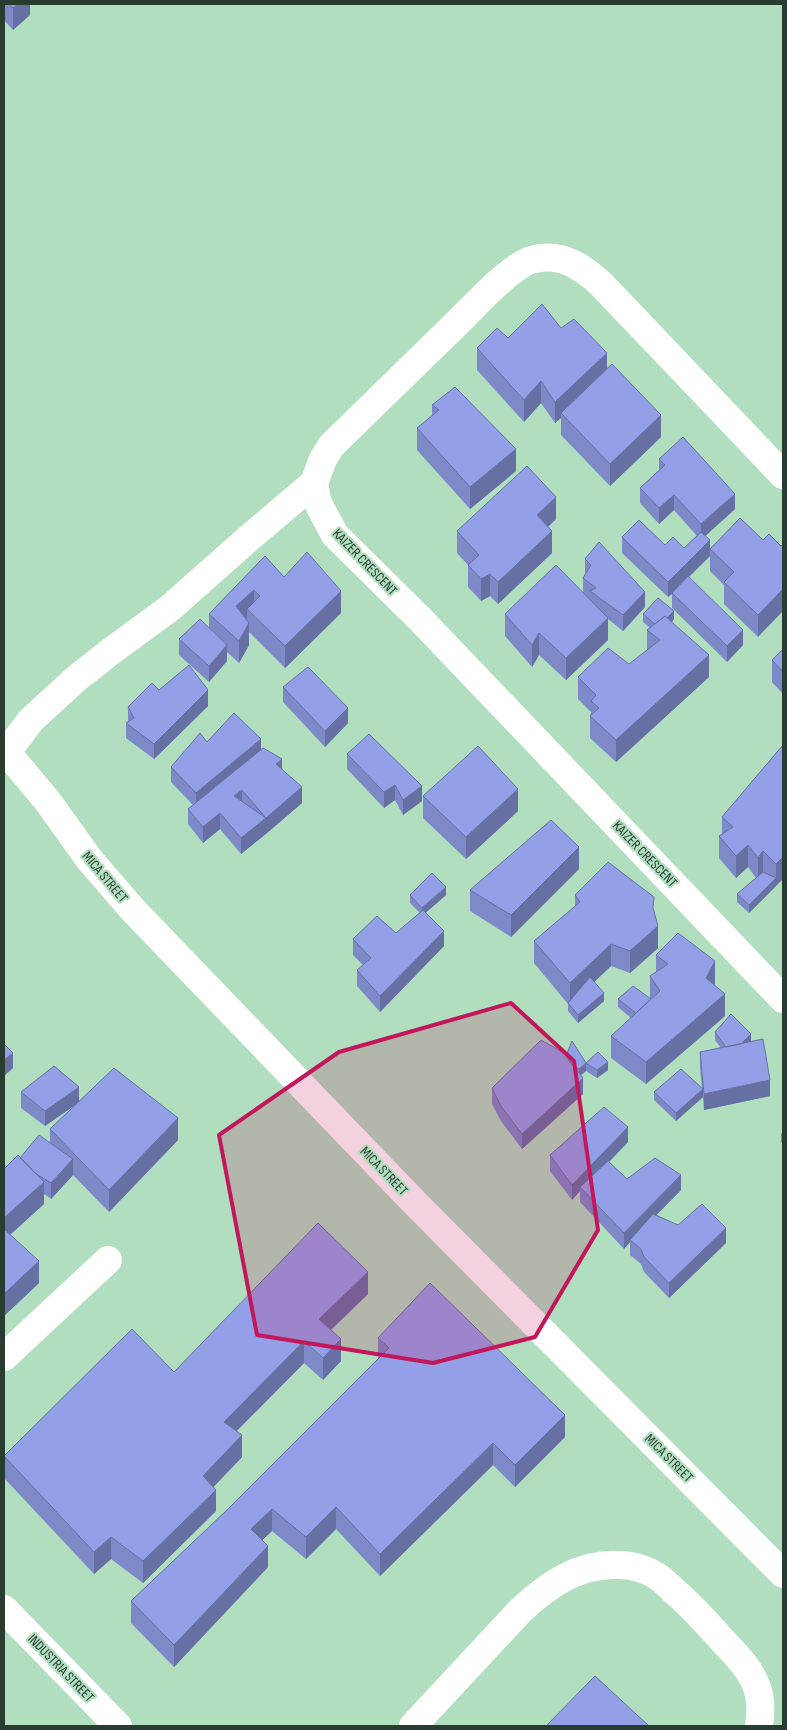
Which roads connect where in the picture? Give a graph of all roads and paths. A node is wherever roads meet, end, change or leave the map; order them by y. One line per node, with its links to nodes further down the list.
1 (783, 475): 2 (street)
2 (314, 483): 3 (street); 4 (street, KAIZER CRESCENT)
3 (5, 753): 7 (street, MICA STREET)
4 (783, 999)
5 (108, 1260): 6 (street)
6 (4, 1357)
7 (783, 1574)
8 (4, 1609): 9 (street, INDUSTRIA STREET)
9 (118, 1726)
10 (413, 1726): 11 (street)
11 (760, 1726)

